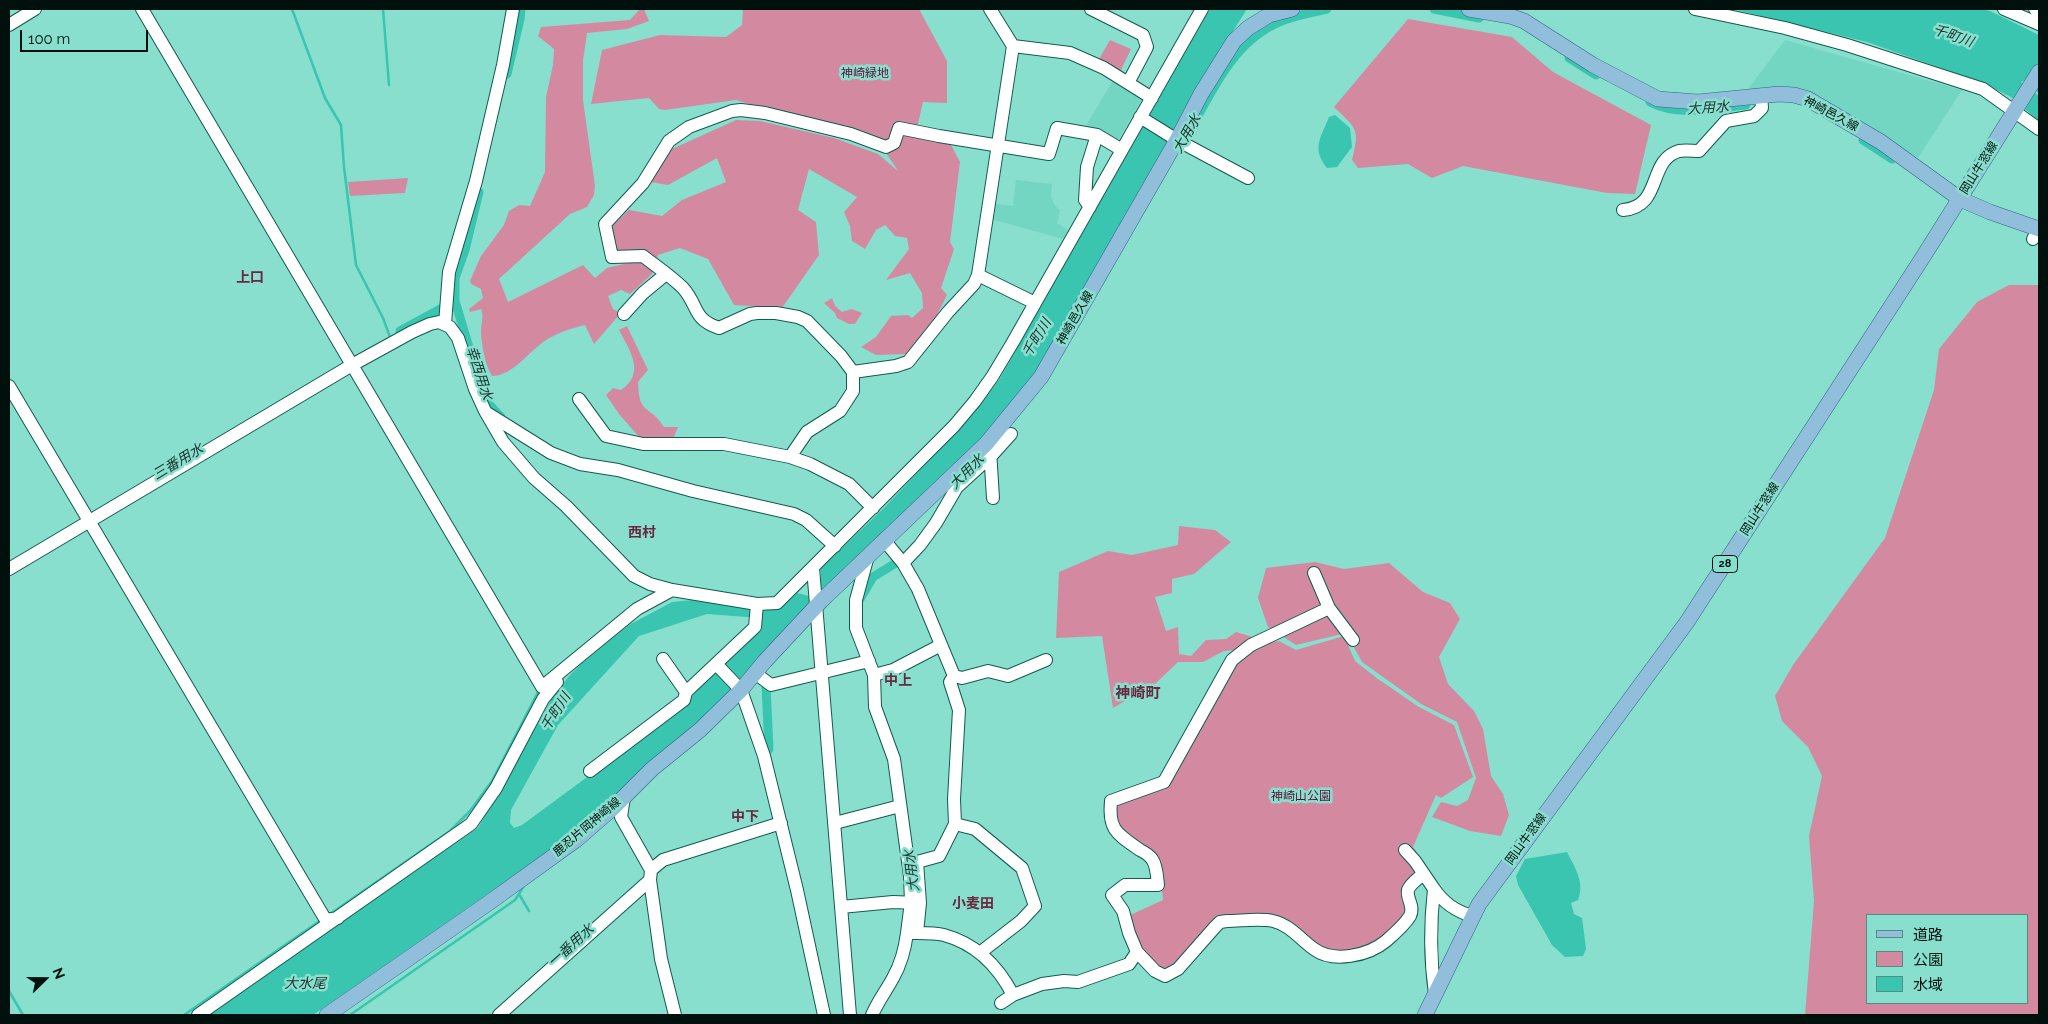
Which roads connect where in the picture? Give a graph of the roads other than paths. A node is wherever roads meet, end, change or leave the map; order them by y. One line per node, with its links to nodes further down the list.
1 (35, 9): 14 (street)
2 (142, 9): 37 (street)
3 (513, 9): 36 (street)
4 (990, 9): 15 (street)
5 (1091, 9): 17 (street)
6 (1202, 9): 18 (street)
7 (1292, 9): 24 (main road, 神崎邑久線)
8 (1469, 9): 19 (main road, 神崎邑久線)
9 (1695, 9): 20 (street)
10 (2004, 9): 13 (street)
11 (2035, 9): 12 (street)
12 (2039, 13)
13 (2039, 24)
14 (9, 25)
15 (1013, 46): 17 (street); 25 (street)
16 (2039, 72): 20 (main road, 岡山牛窓線 / 28)
17 (1128, 83): 18 (street)
18 (1152, 98): 21 (street)
19 (1761, 101): 28 (main road, 神崎邑久線); 30 (street)
20 (2016, 109): 22 (street); 28 (main road, 岡山牛窓線 / 28)
21 (1142, 119): 24 (street); 26 (street)
22 (2039, 129)
23 (1097, 135): 25 (street); 26 (street); 29 (street)
24 (1179, 141): 27 (street); 43 (main road, 神崎邑久線)
25 (998, 147): 32 (street); 33 (street)
26 (1122, 150): 29 (street)
27 (1248, 178)
28 (1960, 199): 31 (main road, 神崎邑久線); 85 (main road, 岡山牛窓線 / 28)
29 (1090, 207): 34 (street)
30 (1623, 210)
31 (2037, 232)
32 (666, 274): 35 (street); 38 (street)
33 (978, 275): 34 (street); 38 (street)
34 (1035, 303): 46 (street)
35 (624, 314)
36 (445, 324): 37 (street); 41 (street)
37 (352, 365): 47 (street); 61 (street)
38 (853, 372): 44 (street)
39 (9, 386): 47 (street)
40 (579, 399): 44 (street)
41 (485, 411): 49 (street); 55 (street)
42 (1011, 434): 43 (street)
43 (989, 450): 45 (street); 48 (main road, 神崎邑久線); 51 (street)
44 (790, 458): 46 (street)
45 (993, 498)
46 (873, 508): 49 (street)
47 (87, 518): 52 (street); 86 (street)
48 (884, 540): 50 (main road, 神崎邑久線); 51 (street)
49 (835, 546): 53 (street)
50 (868, 555): 56 (main road, 神崎邑久線); 64 (street)
51 (903, 564): 60 (street)
52 (9, 569)
53 (814, 572): 56 (street); 58 (street)
54 (1314, 573): 57 (street)
55 (672, 590): 58 (street); 61 (street)
56 (817, 603): 66 (street); 67 (main road, 鹿忍片岡神崎線)
57 (1329, 608): 59 (street); 89 (street)
58 (756, 610): 65 (street)
59 (1353, 640)
60 (941, 645): 68 (street); 69 (street)
61 (579, 655): 86 (street)
62 (663, 659): 71 (street)
63 (1046, 660): 69 (street)
64 (869, 661): 66 (street); 68 (street)
65 (718, 666): 70 (street); 71 (street)
66 (822, 672): 67 (street); 75 (street)
67 (755, 674): 70 (main road, 鹿忍片岡神崎線)
68 (877, 674): 74 (street)
69 (954, 676): 77 (street)
70 (740, 689): 73 (main road, 鹿忍片岡神崎線); 76 (street)
71 (686, 692): 72 (street)
72 (590, 771)
73 (624, 797): 81 (street); 94 (main road, 鹿忍片岡神崎線)
74 (900, 806): 75 (street); 79 (street)
75 (835, 823): 84 (street)
76 (779, 824): 81 (street); 97 (street)
77 (955, 824): 79 (street); 88 (street)
78 (1405, 850): 80 (street)
79 (912, 863): 83 (street)
80 (1424, 874): 82 (street); 89 (street)
81 (651, 875): 95 (street); 96 (street)
82 (1434, 889): 85 (street); 90 (street)
83 (915, 903): 84 (street); 87 (street)
84 (841, 907): 98 (street)
85 (1472, 916): 90 (main road, 岡山牛窓線 / 28)
86 (329, 918): 93 (street)
87 (912, 933): 88 (street); 99 (street)
88 (981, 952): 91 (street)
89 (1137, 952): 91 (street)
90 (1435, 994): 100 (main road, 岡山牛窓線 / 28)
91 (1013, 995): 92 (street)
92 (1001, 1003)
93 (198, 1015)
94 (327, 1015)
95 (500, 1015)
96 (674, 1015)
97 (824, 1015)
98 (850, 1015)
99 (872, 1015)
100 (1425, 1015)

